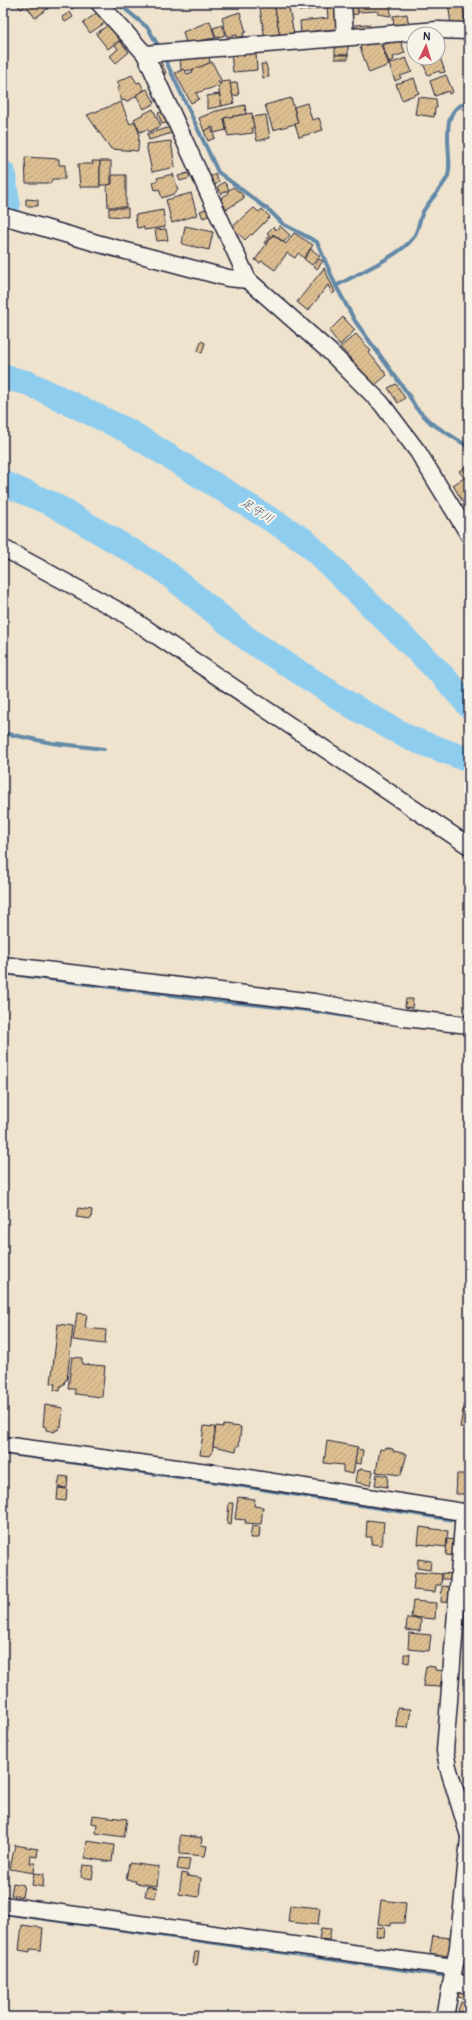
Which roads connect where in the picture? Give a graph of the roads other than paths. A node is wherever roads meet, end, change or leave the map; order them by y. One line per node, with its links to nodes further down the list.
1 (99, 3): 5 (street)
2 (343, 3): 4 (street)
3 (469, 31): 4 (street)
4 (345, 37): 5 (street)
5 (155, 54): 7 (street)
6 (3, 216): 7 (street)
7 (248, 280): 8 (street)
8 (469, 535)
9 (3, 548): 10 (street)
10 (469, 846)
11 (3, 965): 12 (street)
12 (469, 1025)
13 (3, 1445): 14 (street)
14 (465, 1517): 15 (street)
15 (469, 1837): 17 (street)
16 (3, 1905): 17 (street)
17 (452, 1976): 18 (street); 19 (street)
18 (469, 1983)
19 (445, 2017)

